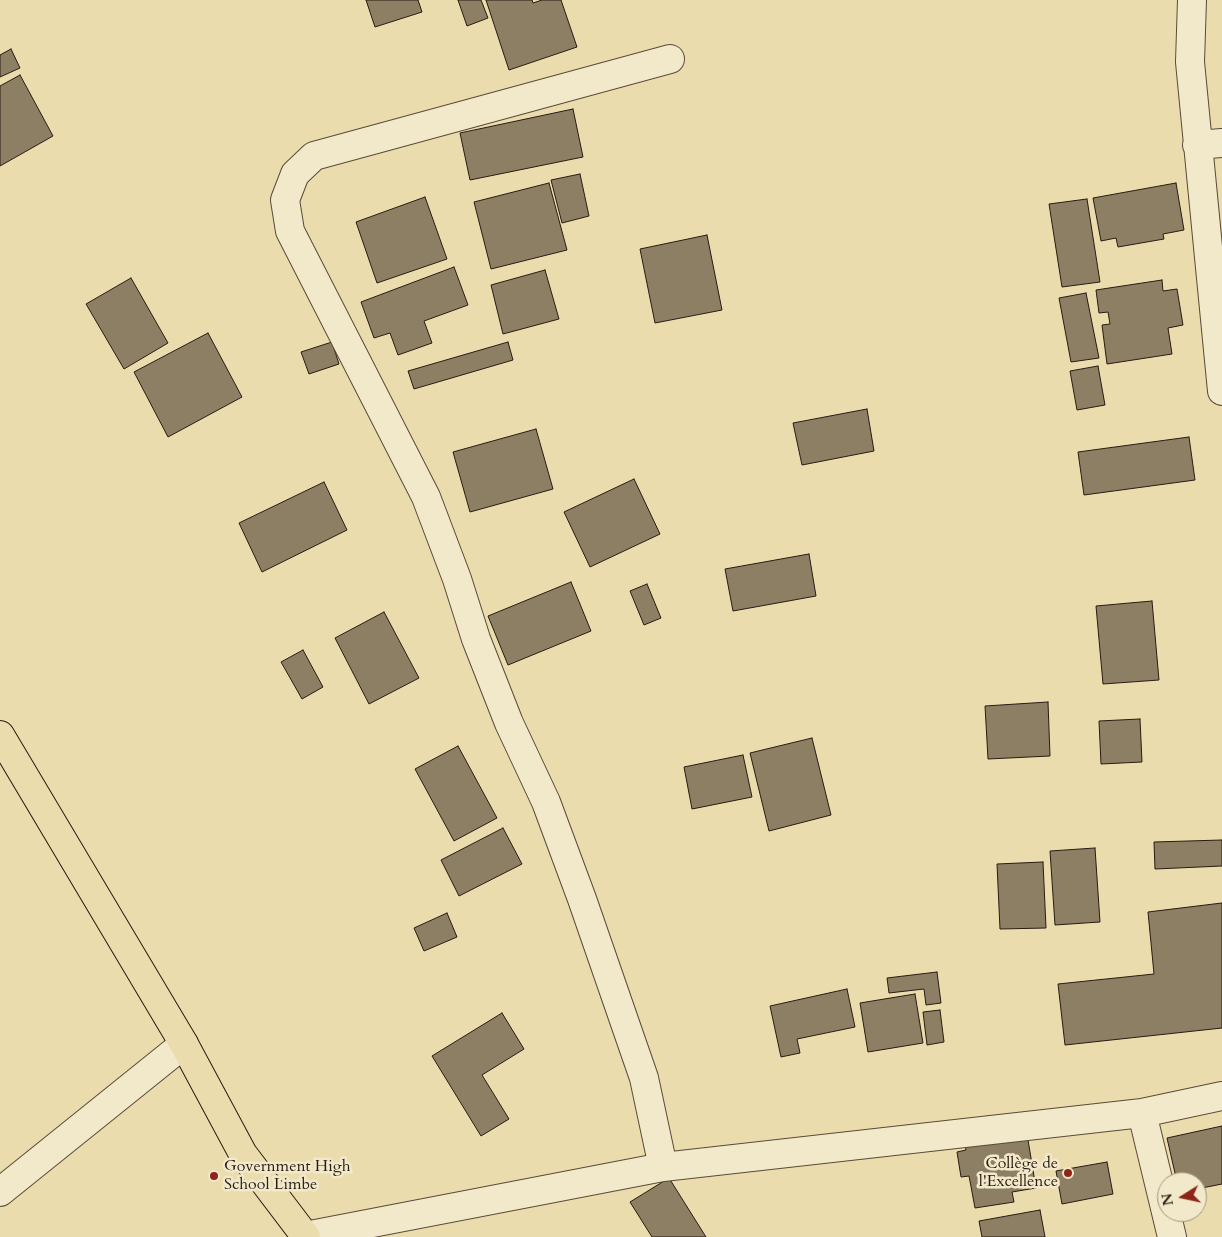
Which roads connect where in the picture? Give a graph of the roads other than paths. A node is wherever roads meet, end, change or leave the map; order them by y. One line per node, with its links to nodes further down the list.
1 (1192, 0): 3 (street)
2 (670, 59): 9 (street)
3 (1209, 144): 4 (street)
4 (1222, 391)
5 (0, 735): 6 (main road)
6 (184, 1044): 10 (street); 11 (main road)
7 (1222, 1096): 8 (street)
8 (1142, 1112): 9 (street); 12 (street)
9 (663, 1167): 11 (street)
10 (0, 1192)
11 (306, 1236)
12 (1172, 1237)

